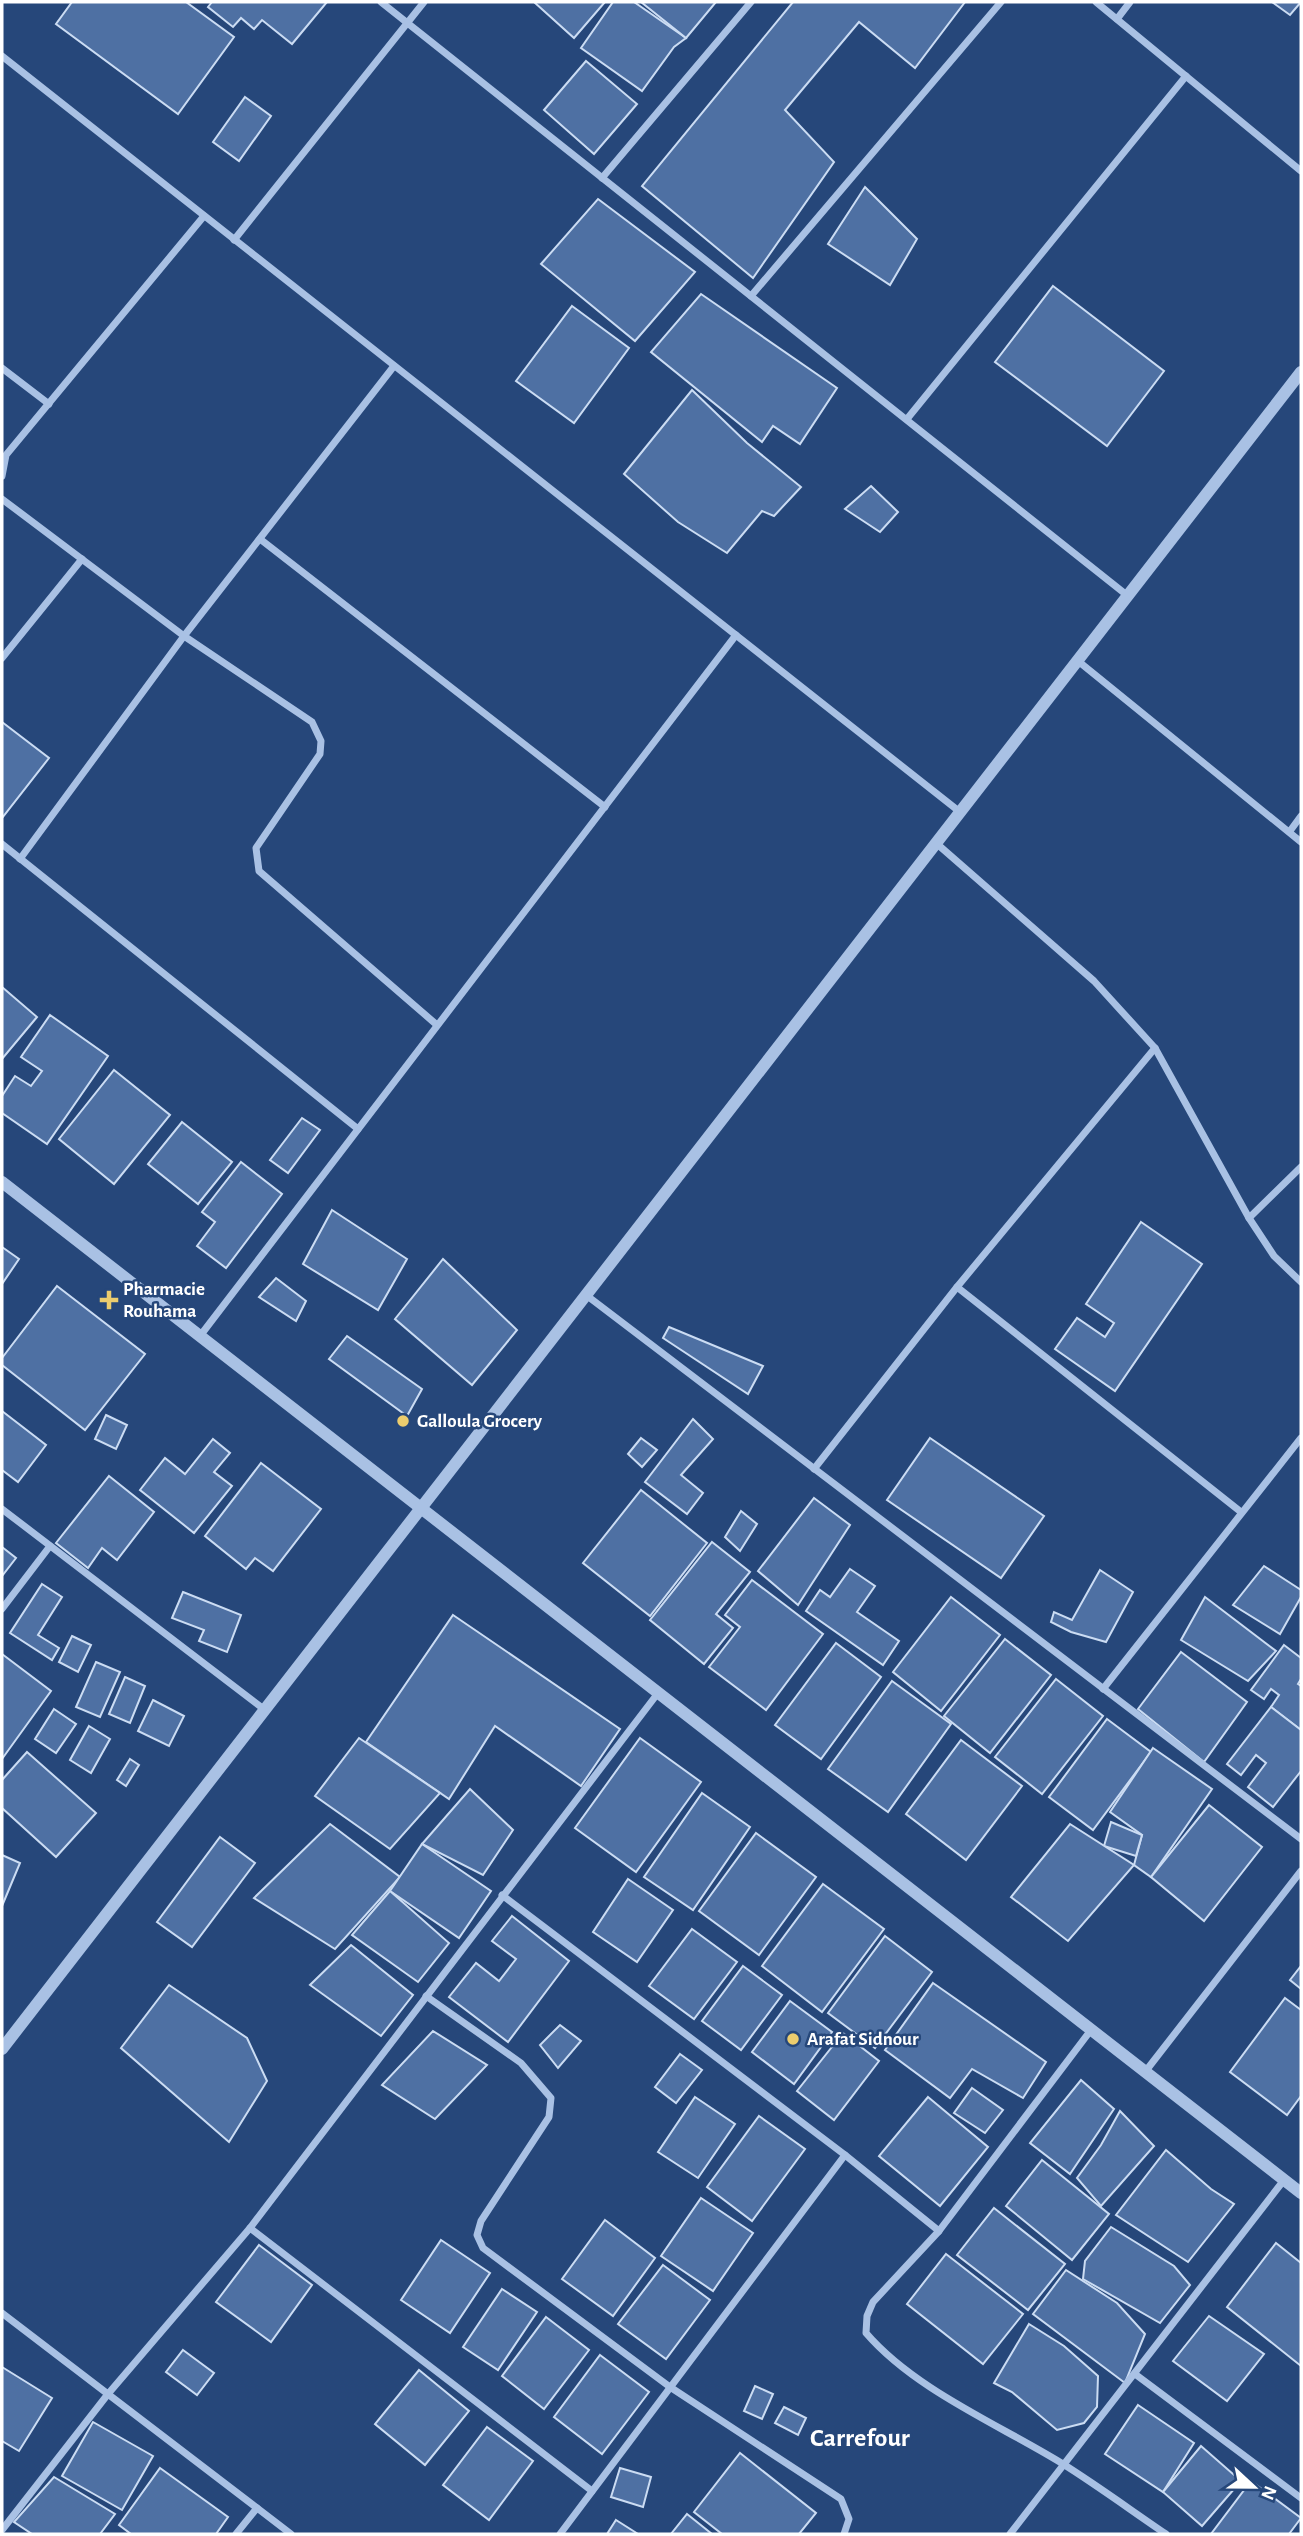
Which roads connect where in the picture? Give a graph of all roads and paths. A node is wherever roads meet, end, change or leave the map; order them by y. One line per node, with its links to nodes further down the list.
1 (381, 2): 8 (street)
2 (424, 2): 8 (street)
3 (751, 2): 12 (street)
4 (1001, 2): 15 (street)
5 (1096, 2): 7 (street)
6 (1130, 2): 7 (street)
7 (1117, 19): 10 (street)
8 (407, 23): 12 (street); 14 (street)
9 (2, 57): 13 (street)
10 (1186, 76): 11 (street); 20 (street)
11 (1301, 171)
12 (602, 178): 15 (street)
13 (204, 216): 14 (street); 19 (street)
14 (234, 240): 16 (street)
15 (751, 296): 20 (street)
16 (394, 366): 23 (street); 26 (street)
17 (2, 368): 19 (street)
18 (1301, 372): 25 (street)
19 (49, 404): 21 (street)
20 (907, 419): 25 (street)
21 (2, 476)
22 (2, 499): 24 (street)
23 (260, 540): 27 (street); 30 (street)
24 (82, 559): 27 (street); 28 (street)
25 (1128, 596): 29 (street)
26 (736, 635): 30 (street); 31 (street)
27 (184, 636): 37 (street); 38 (street)
28 (2, 658)
29 (1078, 661): 31 (street); 33 (street)
30 (605, 807): 38 (street)
31 (960, 812): 36 (street)
32 (1301, 816): 33 (street)
33 (1290, 831): 34 (street)
34 (1301, 842)
35 (2, 844): 37 (street)
36 (936, 844): 39 (street); 46 (street)
37 (20, 859): 40 (street)
38 (437, 1026): 40 (street)
39 (1155, 1048): 43 (street); 45 (street)
40 (358, 1129): 47 (street)
41 (1301, 1167): 43 (street)
42 (2, 1182): 47 (street)
43 (1248, 1218): 44 (street)
44 (1301, 1282)
45 (957, 1287): 49 (street); 52 (street)
46 (586, 1295): 49 (street); 50 (street)
47 (200, 1336): 50 (street)
48 (1301, 1438): 52 (street)
49 (814, 1469): 55 (street)
50 (421, 1508): 56 (street); 57 (street)
51 (2, 1509): 53 (street)
52 (1241, 1512): 55 (street)
53 (50, 1546): 54 (street); 57 (street)
54 (2, 1609)
55 (1104, 1689): 58 (street)
56 (658, 1693): 60 (street); 62 (street)
57 (265, 1710): 63 (street)
58 (1301, 1839)
59 (1301, 1871): 64 (street)
60 (502, 1895): 61 (street); 65 (street)
61 (426, 1996): 68 (street); 72 (street)
62 (1091, 2030): 64 (street); 69 (street)
63 (2, 2049)
64 (1145, 2072): 66 (street)
65 (845, 2155): 69 (street); 72 (street)
66 (1284, 2180): 67 (street); 71 (street)
67 (1301, 2193)
68 (250, 2228): 73 (street); 75 (street)
69 (939, 2231): 74 (street)
70 (2, 2313): 73 (street)
71 (1135, 2374): 74 (street); 76 (street)
72 (670, 2387): 75 (street); 82 (street)
73 (108, 2394): 77 (street); 78 (street)
74 (1064, 2465): 83 (street); 84 (street)
75 (592, 2491): 81 (street)
76 (1301, 2498)
77 (257, 2508): 79 (street); 80 (street)
78 (2, 2530)
79 (236, 2534)
80 (291, 2534)
81 (560, 2534)
82 (844, 2534)
83 (1010, 2534)
84 (1166, 2534)

